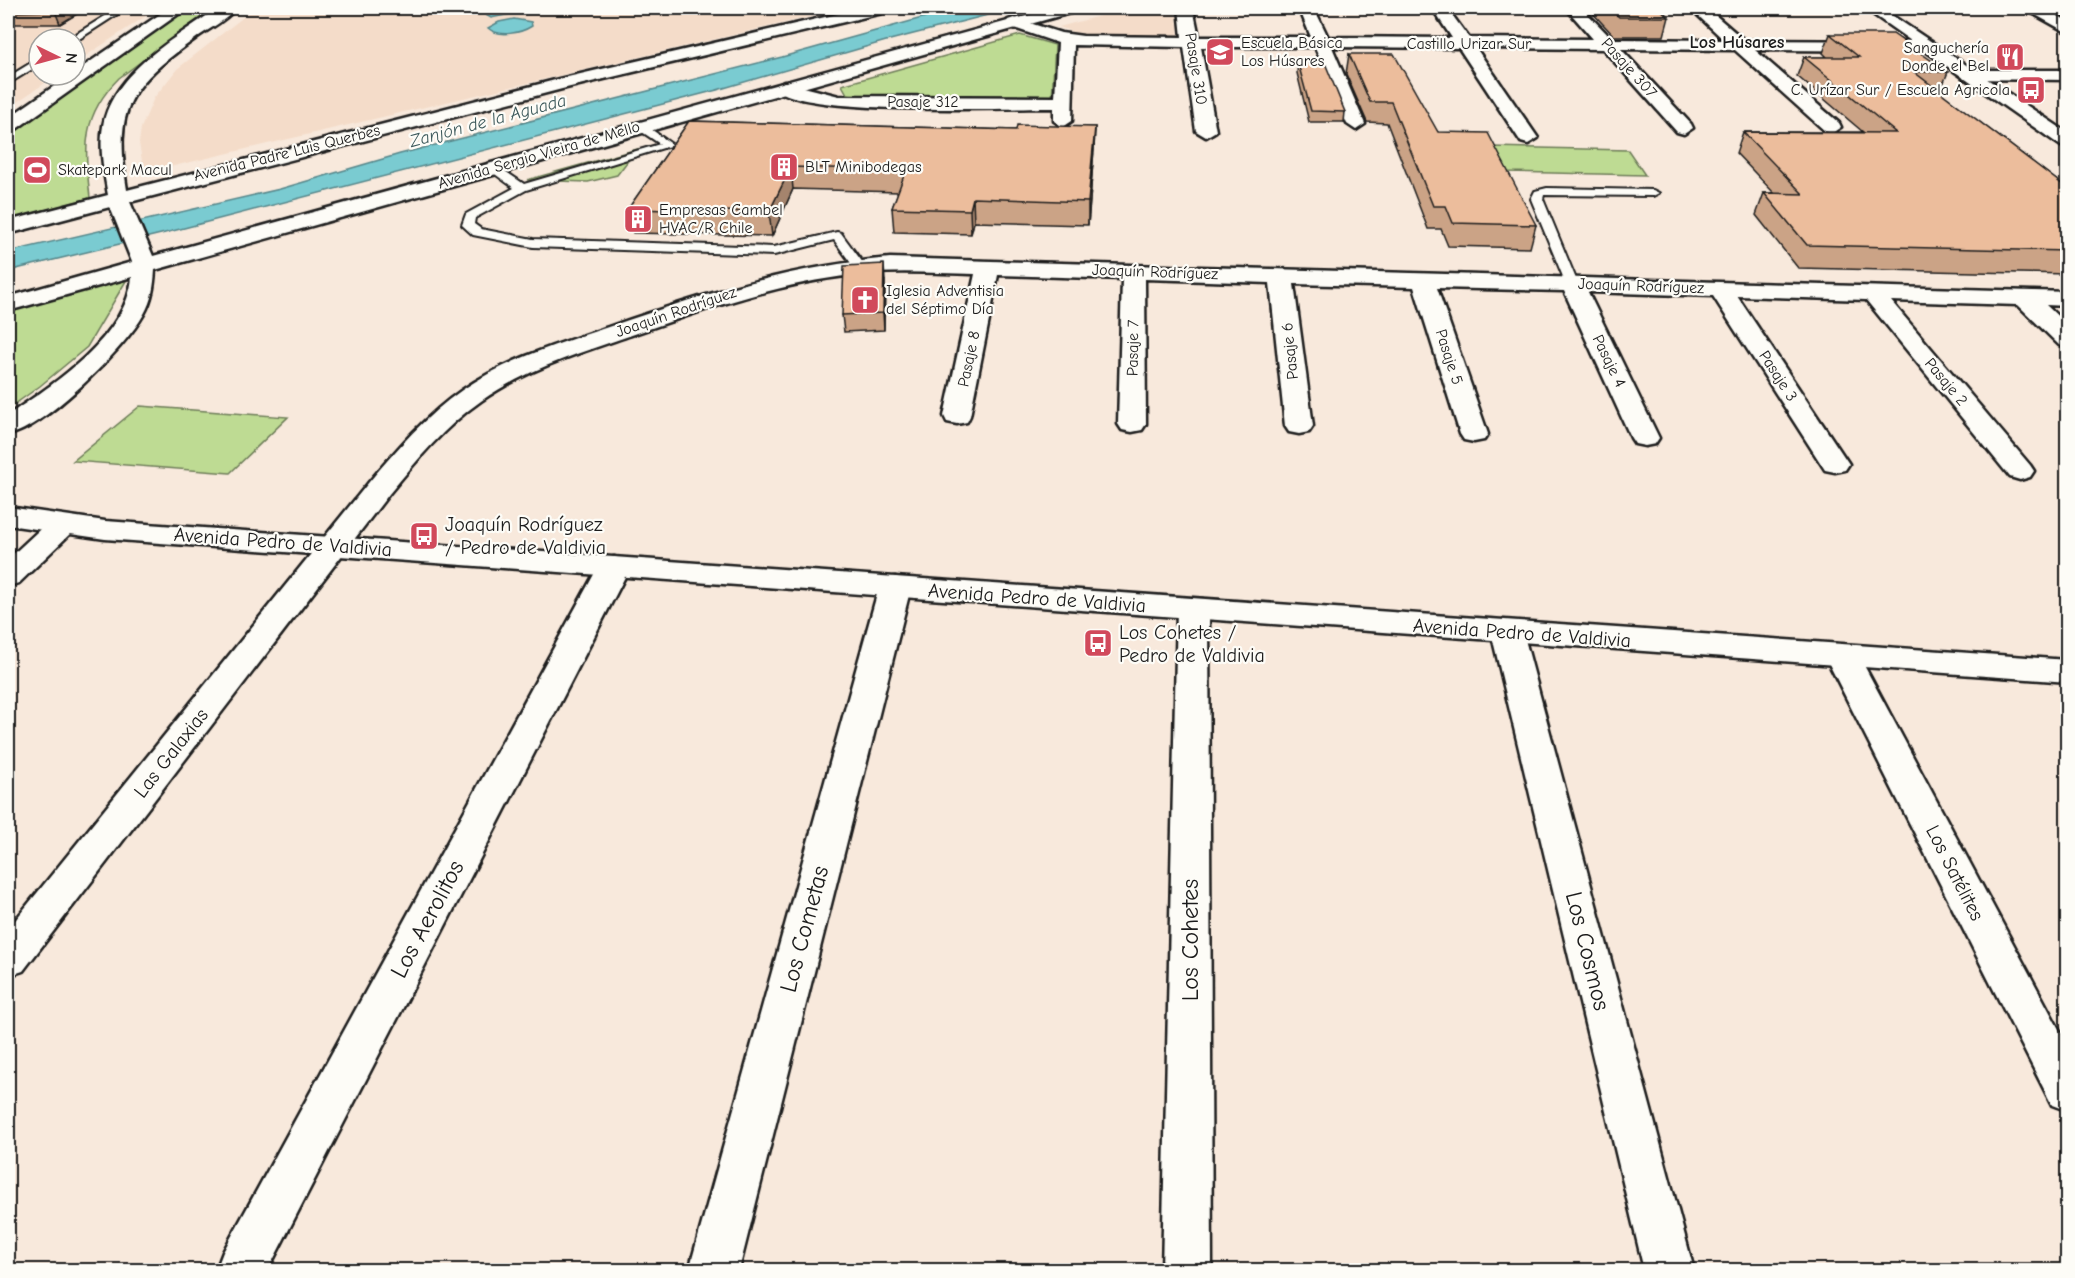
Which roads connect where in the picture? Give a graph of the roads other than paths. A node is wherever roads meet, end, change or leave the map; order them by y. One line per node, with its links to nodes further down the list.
1 (123, 8): 15 (lane)
2 (179, 8): 29 (street)
3 (228, 8): 39 (street)
4 (882, 8): 39 (street, Avenida Padre Luis Querbes)
5 (1071, 8): 13 (street, Avenida Sergio Vieira de Mello)
6 (1186, 8): 17 (street, Pasaje 310)
7 (1307, 8): 18 (street)
8 (1440, 8): 19 (street)
9 (1574, 8): 20 (street, Pasaje 307)
10 (1698, 8): 21 (street)
11 (1871, 8): 22 (street)
12 (2031, 8): 14 (street)
13 (1014, 23): 16 (street, Castillo Urizar Sur); 27 (street, Avenida Sergio Vieira de Mello)
14 (2067, 28)
15 (87, 30)
16 (1066, 40): 17 (street, Castillo Urizar Sur); 27 (street, Pasaje 312)
17 (1192, 42): 18 (street, Castillo Urizar Sur); 33 (street, Pasaje 310)
18 (1322, 43): 19 (street, Castillo Urizar Sur); 28 (street)
19 (1464, 44): 20 (street, Castillo Urizar Sur); 34 (street)
20 (1608, 45): 21 (street, Castillo Urizar Sur); 31 (street, Pasaje 307)
21 (1740, 45): 22 (street, Castillo Urizar Sur); 32 (street)
22 (1927, 46): 24 (street)
23 (27, 69): 26 (lane)
24 (1970, 75): 25 (street); 35 (street)
25 (2067, 75)
26 (8, 81)
27 (784, 87): 30 (street, Avenida Sergio Vieira de Mello)
28 (1356, 124)
29 (8, 126)
30 (640, 126): 36 (street, Avenida Sergio Vieira de Mello); 37 (lane)
31 (1684, 128)
32 (1832, 128)
33 (1206, 130)
34 (1528, 138)
35 (2067, 142)
36 (492, 167): 37 (lane); 41 (street, Avenida Sergio Vieira de Mello)
37 (522, 188): 42 (lane)
38 (1653, 193): 47 (lane)
39 (120, 204): 40 (street, Avenida Padre Luis Querbes); 41 (street)
40 (8, 226)
41 (142, 257): 52 (street, Avenida Sergio Vieira de Mello); 57 (street)
42 (860, 267): 43 (street, Joaquín Rodríguez); 64 (street, Joaquín Rodríguez)
43 (988, 268): 44 (street, Joaquín Rodríguez); 54 (street, Pasaje 8)
44 (1134, 271): 45 (street, Joaquín Rodríguez); 55 (street, Pasaje 7)
45 (1281, 276): 46 (street, Joaquín Rodríguez); 56 (street, Pasaje 6)
46 (1423, 280): 47 (street, Joaquín Rodríguez); 58 (street, Pasaje 5)
47 (1572, 284): 48 (street, Joaquín Rodríguez); 59 (street, Pasaje 4)
48 (1720, 288): 49 (street, Joaquín Rodríguez); 60 (street, Pasaje 3)
49 (1872, 293): 50 (street, Joaquín Rodríguez); 61 (street, Pasaje 2)
50 (2025, 298): 51 (street, Joaquín Rodríguez); 53 (street)
51 (2067, 299)
52 (8, 304)
53 (2067, 340)
54 (957, 416)
55 (1132, 424)
56 (1299, 426)
57 (8, 427)
58 (1474, 434)
59 (1645, 438)
60 (1835, 464)
61 (2020, 471)
62 (8, 516): 63 (street, Avenida Pedro de Valdivia)
63 (62, 525): 64 (street, Avenida Pedro de Valdivia); 66 (street)
64 (334, 546): 65 (street, Avenida Pedro de Valdivia); 72 (street, Las Galaxias)
65 (614, 567): 67 (street, Avenida Pedro de Valdivia); 74 (street, Los Aerolitos)
66 (8, 576)
67 (895, 587): 68 (street, Avenida Pedro de Valdivia); 75 (street, Los Cometas)
68 (1193, 609): 69 (street, Avenida Pedro de Valdivia); 76 (street, Los Cohetes)
69 (1507, 632): 70 (street, Avenida Pedro de Valdivia); 77 (street, Los Cosmos)
70 (1842, 656): 71 (street, Avenida Pedro de Valdivia); 73 (street, Los Satélites)
71 (2067, 671)
72 (8, 959)
73 (2067, 1090)
74 (241, 1270)
75 (714, 1270)
76 (1187, 1270)
77 (1669, 1270)

